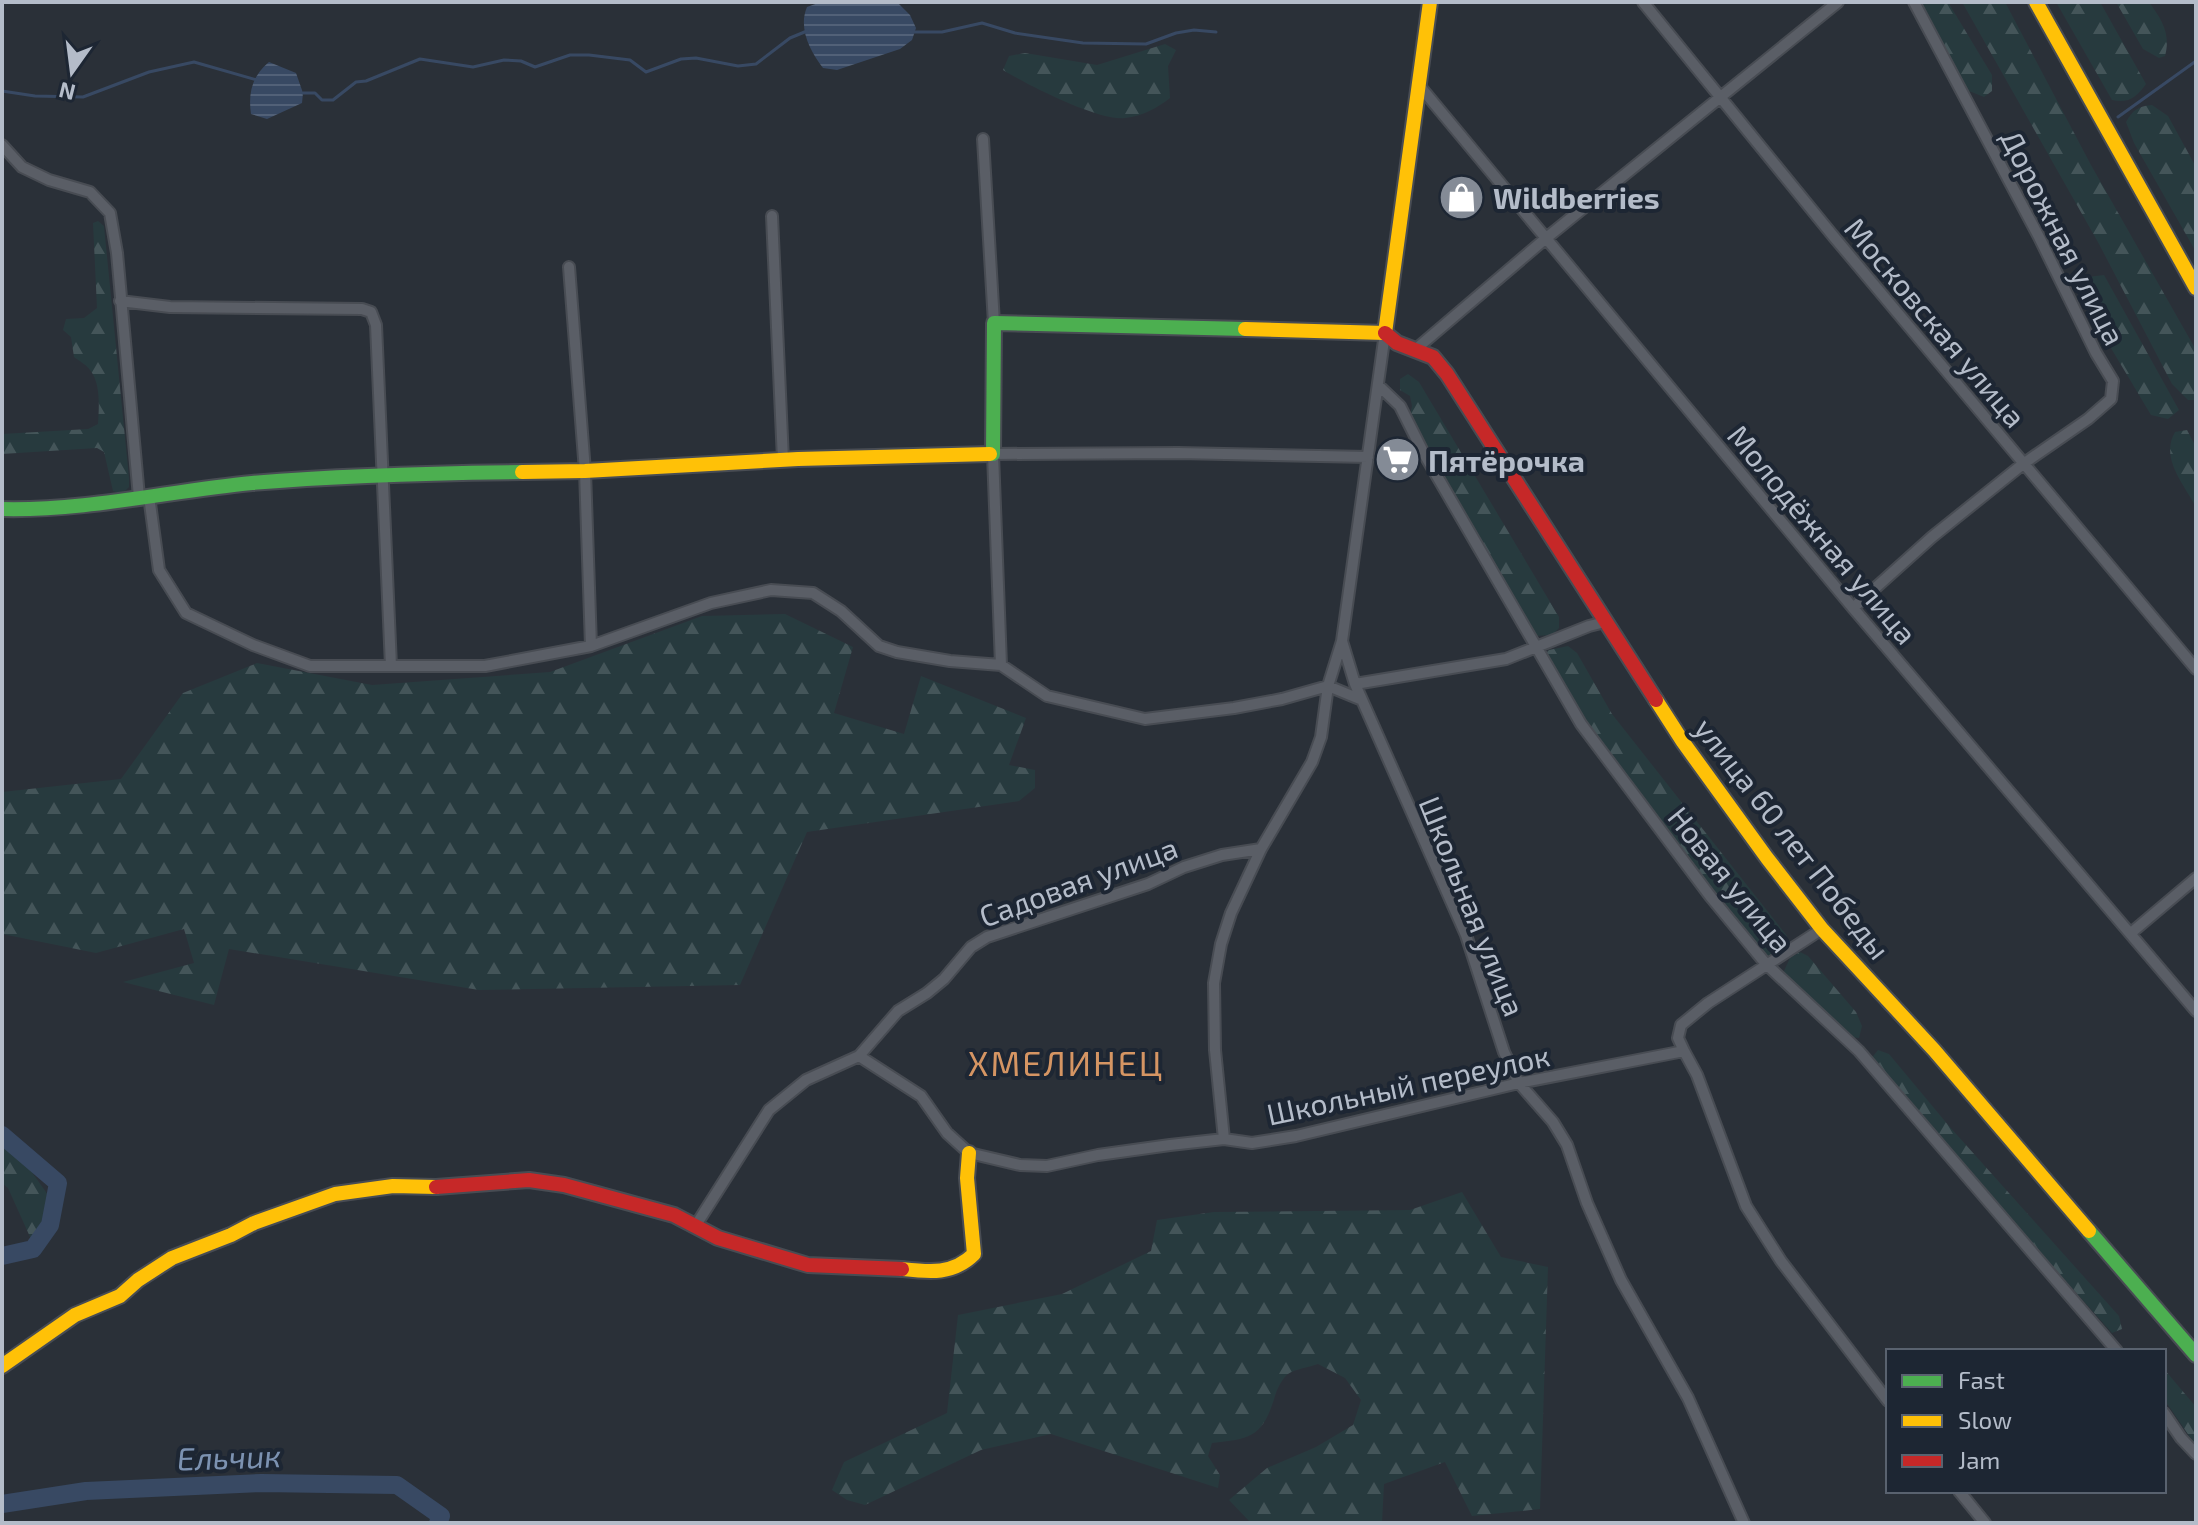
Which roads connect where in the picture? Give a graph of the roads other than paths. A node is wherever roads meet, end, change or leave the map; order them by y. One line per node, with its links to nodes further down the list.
1 (1430, 2): 6 (street)
2 (1643, 2): 7 (street, Московская улица)
3 (1838, 2): 7 (street)
4 (1914, 2): 22 (street, Дорожная улица)
5 (2036, 2): 13 (street)
6 (1418, 84): 11 (street, Молодёжная улица); 16 (street)
7 (1720, 98): 11 (street); 22 (street, Московская улица)
8 (983, 139): 15 (street)
9 (2, 145): 14 (street)
10 (772, 216): 21 (street)
11 (1545, 239): 17 (street); 27 (street, Молодёжная улица)
12 (569, 267): 23 (street)
13 (2196, 288)
14 (120, 301): 24 (street); 25 (street)
15 (994, 323): 16 (street); 19 (street)
16 (1385, 333): 17 (street, улица 60 лет Победы); 18 (street)
17 (1416, 349): 28 (street, улица 60 лет Победы)
18 (1378, 385): 20 (street); 31 (street, Новая улица)
19 (993, 454): 20 (street); 21 (street); 32 (street)
20 (1368, 457): 29 (street)
21 (783, 460): 23 (street)
22 (2023, 464): 27 (street, Дорожная улица); 34 (street, Московская улица)
23 (585, 471): 24 (street); 30 (street)
24 (383, 474): 25 (street); 33 (street)
25 (144, 496): 26 (street); 33 (street)
26 (2, 509)
27 (1853, 608): 41 (street, Молодёжная улица)
28 (1605, 622): 31 (street); 40 (street, улица 60 лет Победы)
29 (1342, 641): 35 (street, Школьная улица); 36 (street)
30 (591, 646): 32 (street); 33 (street)
31 (1536, 649): 35 (street); 42 (street, Новая улица)
32 (1001, 665): 36 (street)
33 (391, 666)
34 (2196, 669)
35 (1355, 684): 37 (street, Школьная улица)
36 (1328, 686): 37 (street); 38 (street)
37 (1362, 700): 46 (street, Школьная улица)
38 (1261, 849): 45 (street, Садовая улица); 47 (street)
39 (2196, 878): 41 (street)
40 (1822, 929): 42 (street); 51 (street, улица 60 лет Победы)
41 (2131, 933): 43 (street, Молодёжная улица)
42 (1766, 964): 44 (street); 50 (street, Новая улица)
43 (2196, 1011)
44 (1684, 1051): 46 (street, Школьный переулок); 53 (street)
45 (859, 1056): 48 (street); 49 (street)
46 (1519, 1083): 47 (street, Школьный переулок); 57 (street, Школьная улица)
47 (1224, 1139): 48 (street, Школьный переулок)
48 (969, 1153): 49 (street)
49 (696, 1225): 52 (street)
50 (2115, 1349)
51 (2196, 1355)
52 (2, 1366)
53 (1886, 1398)
54 (2166, 1416): 55 (street)
55 (2196, 1454)
56 (1961, 1493): 58 (street)
57 (1744, 1523)
58 (1985, 1523)

